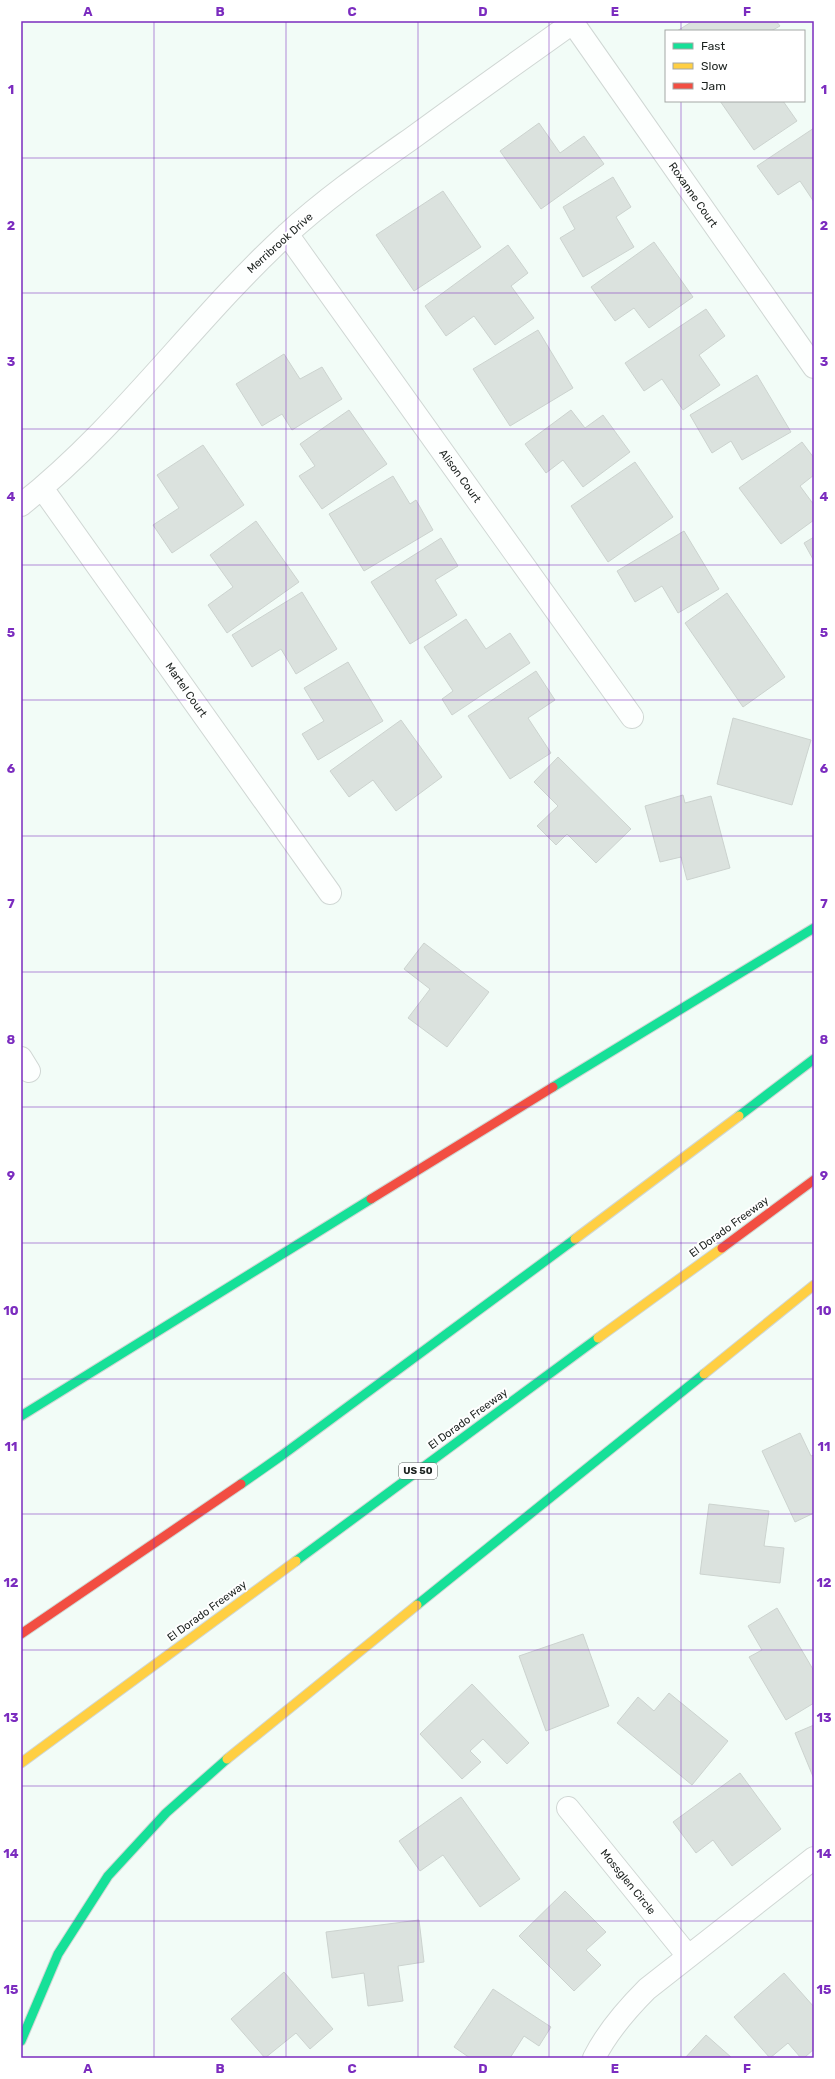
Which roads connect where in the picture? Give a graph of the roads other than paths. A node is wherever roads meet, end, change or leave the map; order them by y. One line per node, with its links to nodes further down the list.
1 (574, 22): 2 (street, Merribrook Drive); 3 (street, Roxanne Court)
2 (287, 234): 4 (street, Merribrook Drive); 6 (street, Alison Court)
3 (814, 367)
4 (42, 488): 5 (street, Merribrook Drive); 7 (street, Martel Court)
5 (21, 505)
6 (632, 717)
7 (330, 893)
8 (814, 928): 12 (highway)
9 (814, 1059): 13 (highway)
10 (814, 1180): 14 (highway, El Dorado Freeway / US 50)
11 (814, 1284): 18 (highway)
12 (21, 1416)
13 (21, 1634)
14 (21, 1763)
15 (568, 1808): 17 (street, Mossglen Circle)
16 (814, 1858): 17 (street)
17 (688, 1956): 19 (street)
18 (21, 2041)
19 (594, 2058)

